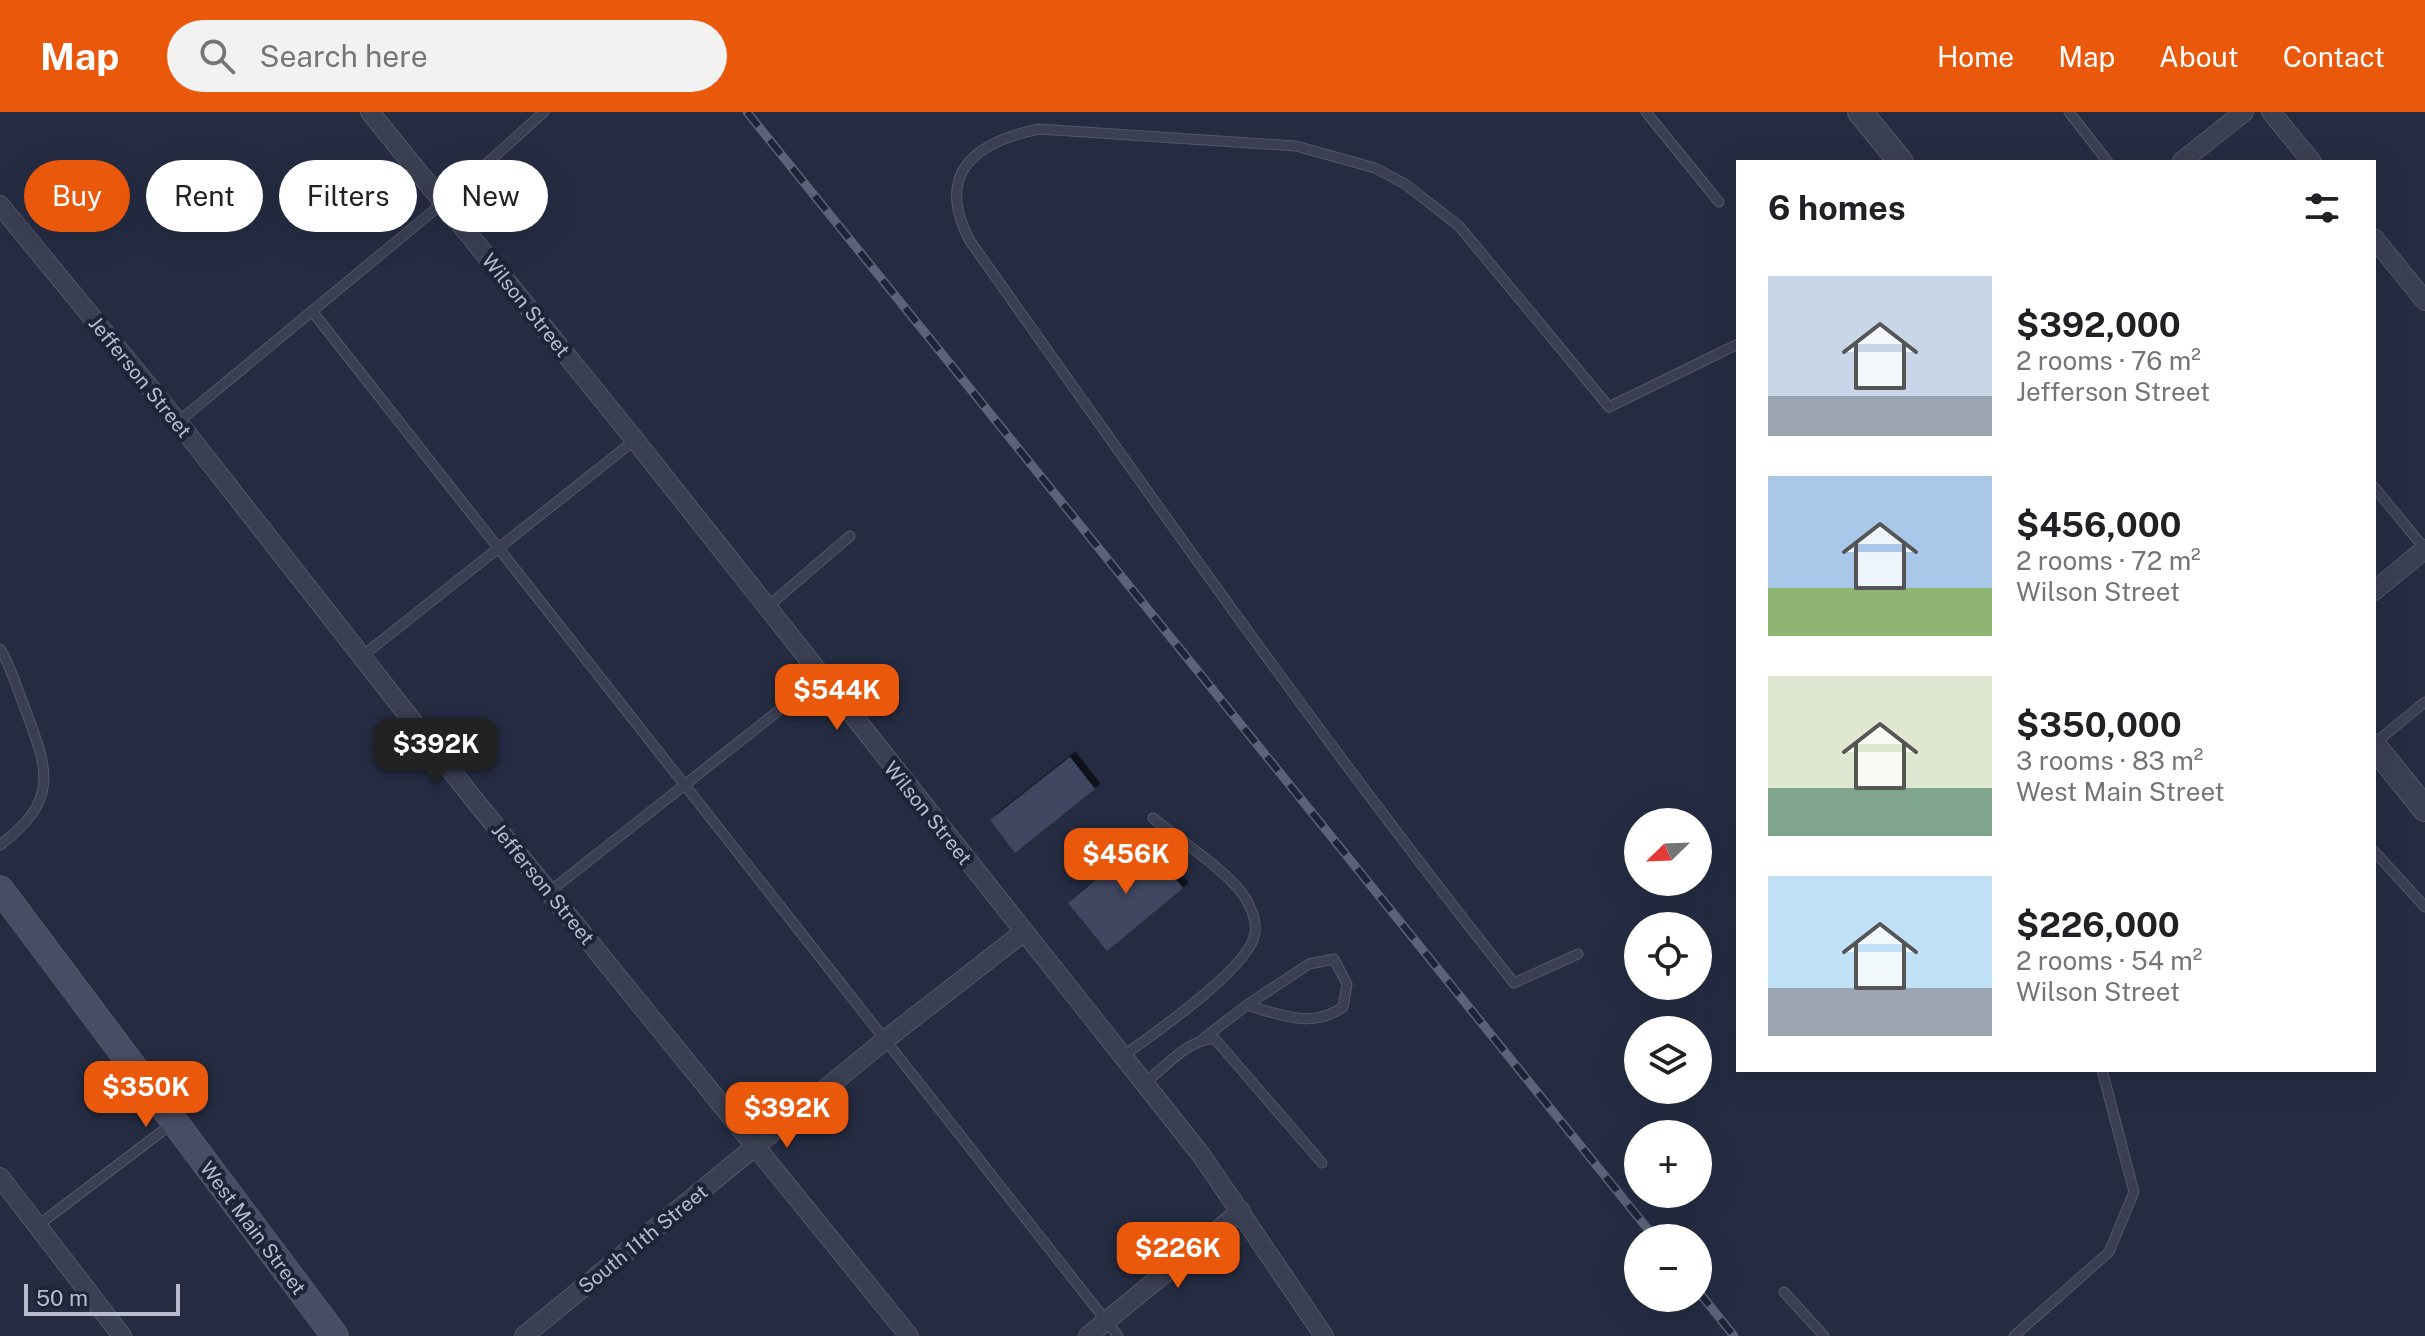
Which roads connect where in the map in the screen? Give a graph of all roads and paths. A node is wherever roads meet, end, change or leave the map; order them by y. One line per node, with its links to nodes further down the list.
1 (370, 112): 13 (street, Wilson Street)
2 (544, 112): 8 (lane)
3 (1646, 112): 14 (lane)
4 (2069, 112): 10 (lane)
5 (2244, 112): 11 (street)
6 (2271, 112): 12 (street)
7 (1868, 115): 9 (street)
8 (491, 160)
9 (1900, 160)
10 (2106, 160)
11 (2184, 160)
12 (2310, 160)
13 (433, 189)
14 (1719, 202)
15 (0, 205): 22 (street, Jefferson Street)
16 (433, 211): 20 (lane)
17 (468, 232): 23 (street, Wilson Street)
18 (2376, 240): 19 (street)
19 (2425, 301)
20 (312, 311): 22 (lane); 26 (lane)
21 (1736, 345): 45 (lane)
22 (178, 422): 31 (street, Jefferson Street)
23 (635, 440): 26 (lane); 29 (street, Wilson Street)
24 (2376, 489): 27 (lane)
25 (850, 536): 29 (lane)
26 (499, 548): 31 (lane); 36 (lane)
27 (2425, 549): 28 (street)
28 (2376, 589)
29 (766, 608): 32 (street, Wilson Street)
30 (0, 649): 39 (lane)
31 (361, 657): 42 (street, Jefferson Street)
32 (820, 678): 36 (lane); 44 (street, Wilson Street)
33 (2425, 702): 34 (lane)
34 (2376, 743)
35 (2376, 748): 37 (street)
36 (685, 785): 42 (lane); 48 (lane)
37 (2425, 809)
38 (1153, 818): 49 (lane)
39 (0, 845)
40 (2376, 853): 43 (lane)
41 (0, 889): 52 (main road, West Main Street)
42 (549, 892): 53 (street, Jefferson Street)
43 (2425, 907)
44 (1024, 932): 48 (street, South 11th Street); 49 (street, Wilson Street)
45 (1578, 954)
46 (1247, 1005): 46 (lane); 47 (lane)
47 (1204, 1038): 51 (lane); 54 (lane)
48 (885, 1040): 53 (street, South 11th Street); 59 (lane)
49 (1123, 1056): 51 (street, Wilson Street)
50 (2103, 1072): 67 (lane)
51 (1144, 1084): 56 (street, Wilson Street)
52 (173, 1123): 57 (lane); 62 (main road, West Main Street)
53 (758, 1147): 60 (street, South 11th Street); 63 (street, Jefferson Street)
54 (1322, 1163)
55 (0, 1177): 57 (street)
56 (1241, 1211): 59 (street); 65 (street, Wilson Street)
57 (37, 1226): 61 (street)
58 (1784, 1292): 66 (lane)
59 (1112, 1329): 64 (street)
60 (529, 1335)
61 (122, 1336)
62 (335, 1336)
63 (909, 1336)
64 (1088, 1336)
65 (1324, 1336)
66 (1824, 1336)
67 (2014, 1336)

